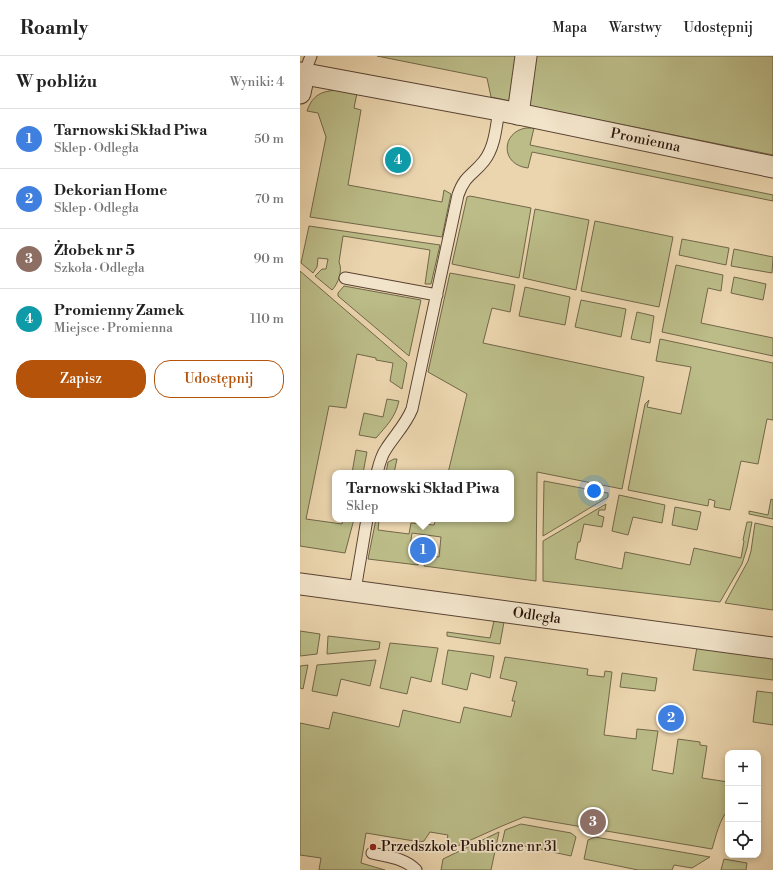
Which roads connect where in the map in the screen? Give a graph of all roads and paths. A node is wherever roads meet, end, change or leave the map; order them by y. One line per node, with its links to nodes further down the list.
1 (526, 56): 3 (street)
2 (304, 74): 3 (street, Promienna)
3 (509, 112): 4 (street, Promienna); 6 (lane)
4 (773, 167)
5 (345, 278): 6 (lane)
6 (437, 294): 7 (lane)
7 (378, 470)
8 (366, 522): 10 (lane)
9 (300, 584): 10 (street, Odległa)
10 (355, 590): 11 (street, Odległa)
11 (773, 648)
12 (372, 854): 13 (lane)
13 (416, 870)

